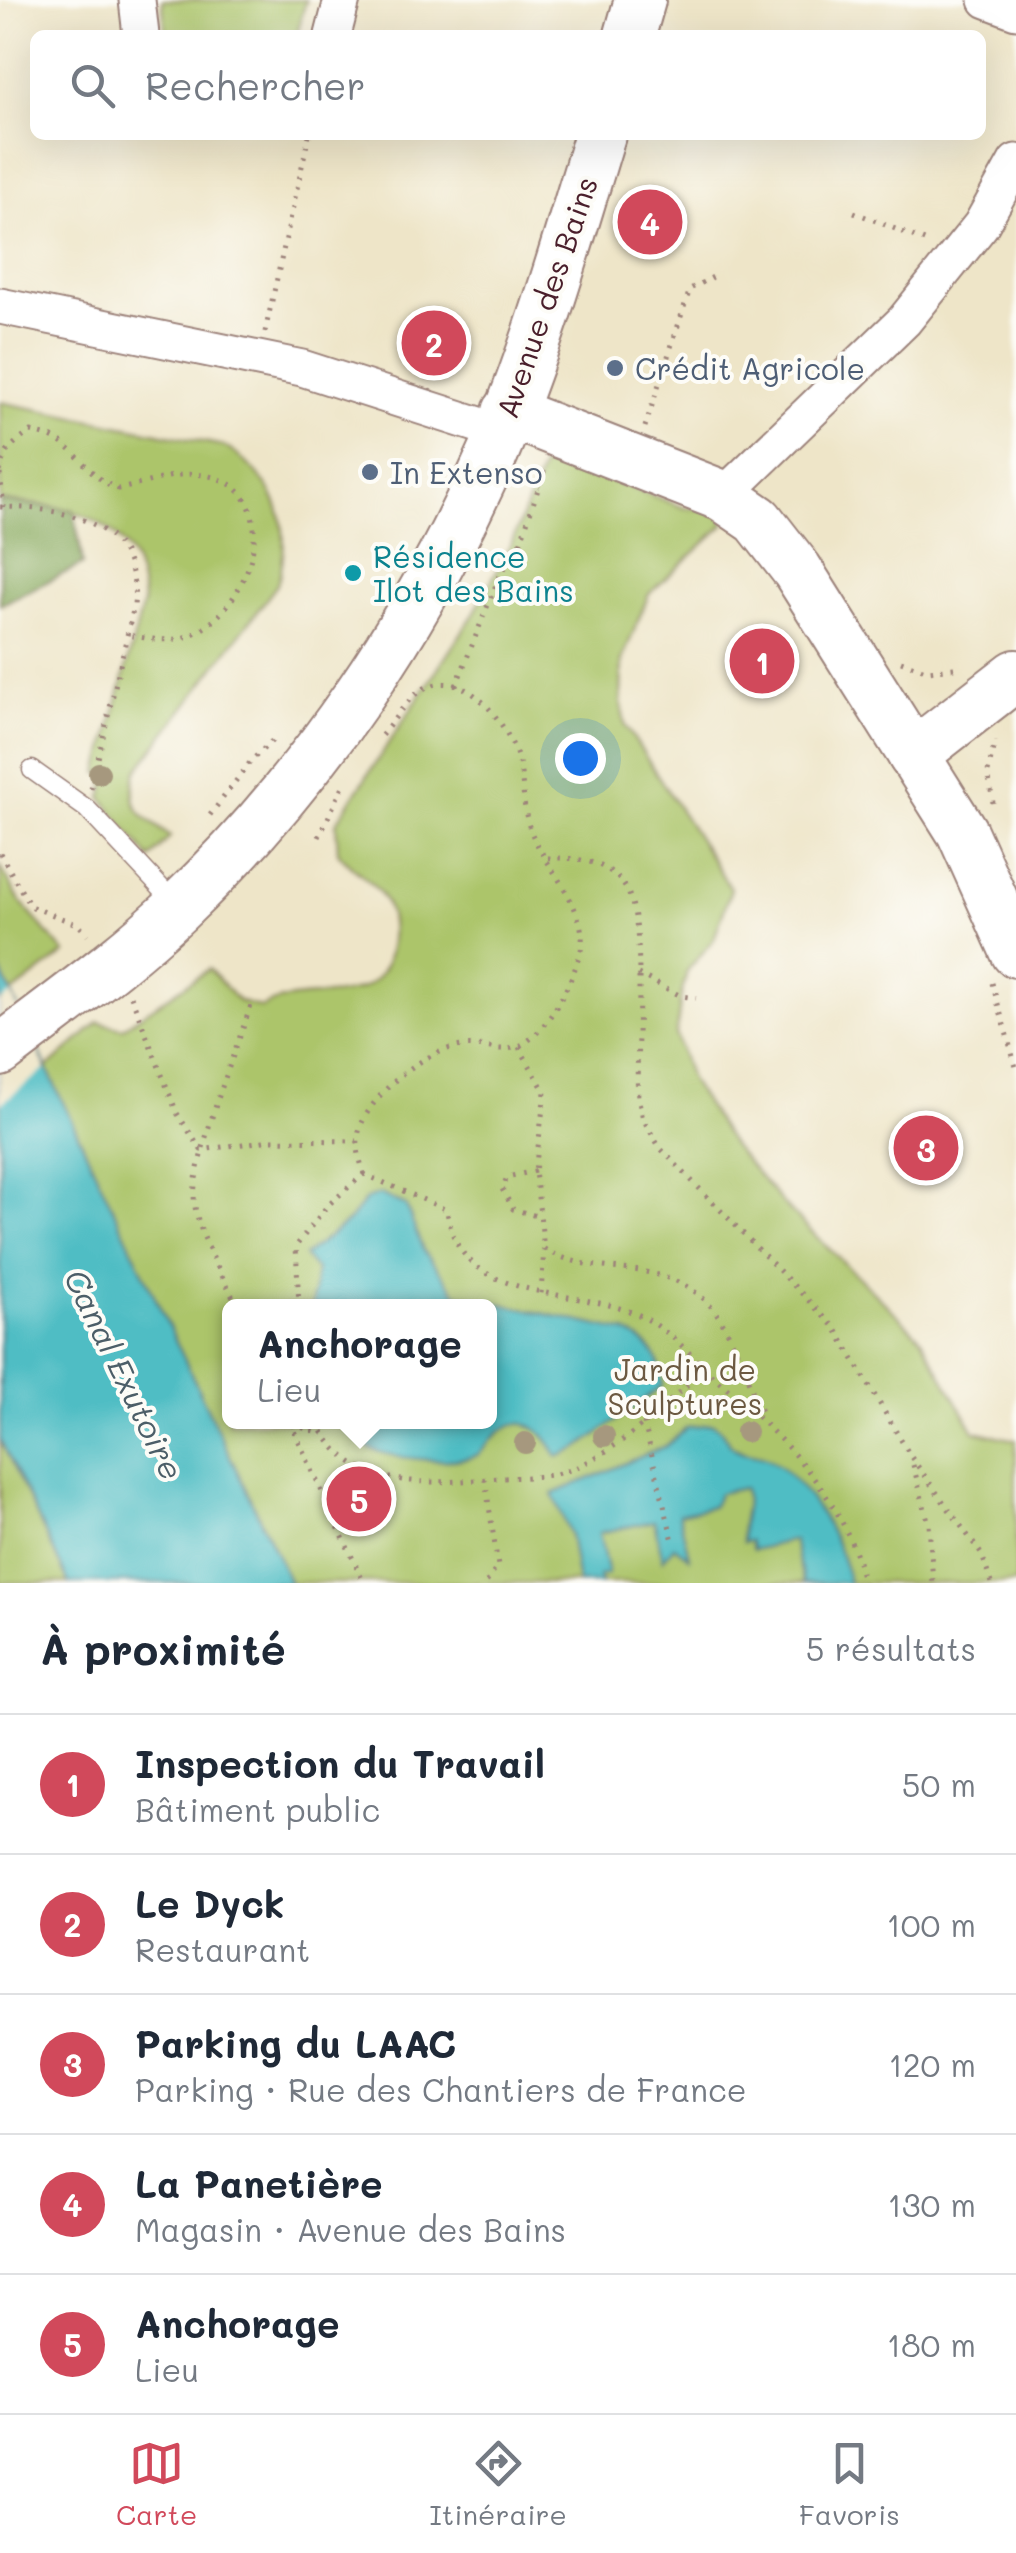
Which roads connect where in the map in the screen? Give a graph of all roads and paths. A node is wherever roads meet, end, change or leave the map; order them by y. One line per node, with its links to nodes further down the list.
1 (137, 0): 6 (street)
2 (342, 0): 7 (street)
3 (640, 0): 8 (street)
4 (987, 0): 5 (street)
5 (1016, 11)
6 (140, 30)
7 (334, 30)
8 (631, 30)
9 (308, 140): 16 (path)
10 (598, 140): 17 (street, Avenue des Bains)
11 (1016, 162): 13 (street)
12 (854, 212): 13 (path)
13 (956, 258): 21 (street)
14 (717, 275): 19 (path)
15 (0, 306): 16 (street)
16 (259, 360): 17 (street)
17 (505, 422): 18 (street); 38 (street, Avenue des Bains)
18 (556, 430): 21 (street); 25 (path)
19 (644, 430)
20 (0, 473): 22 (path); 23 (path)
21 (723, 496): 29 (street)
22 (2, 507): 23 (path)
23 (127, 635): 32 (path)
24 (1016, 675): 29 (street)
25 (456, 686): 28 (path); 37 (path)
26 (1000, 729): 33 (path)
27 (284, 730): 34 (path)
28 (378, 739)
29 (913, 756): 39 (street)
30 (32, 770): 32 (lane)
31 (349, 778): 35 (path)
32 (87, 809): 38 (lane)
33 (998, 814)
34 (205, 822)
35 (319, 837)
36 (0, 853): 40 (path)
37 (548, 858): 41 (path); 45 (path)
38 (178, 908): 46 (street, Avenue des Bains)
39 (1011, 921)
40 (96, 946)
41 (638, 974): 43 (path); 63 (path)
42 (129, 989): 48 (path)
43 (696, 998)
44 (253, 999): 48 (path)
45 (519, 1047): 47 (path); 49 (path)
46 (0, 1052)
47 (357, 1141): 48 (path); 50 (path)
48 (201, 1150): 54 (path)
49 (535, 1171): 51 (path); 51 (path)
50 (364, 1174): 53 (path); 55 (path)
51 (540, 1218): 52 (path)
52 (544, 1249): 53 (path); 57 (path)
53 (540, 1294): 56 (path)
54 (234, 1299)
55 (298, 1299)
56 (705, 1368): 57 (path); 58 (path)
57 (764, 1419): 68 (path)
58 (644, 1422): 64 (path); 65 (path)
59 (294, 1429): 66 (path)
60 (310, 1429): 62 (path)
61 (321, 1429): 62 (path)
62 (323, 1433): 64 (path)
63 (911, 1457): 69 (path); 70 (path)
64 (485, 1480): 67 (path)
65 (674, 1545)
66 (364, 1583)
67 (486, 1583)
68 (864, 1583)
69 (934, 1583)
70 (991, 1583)

